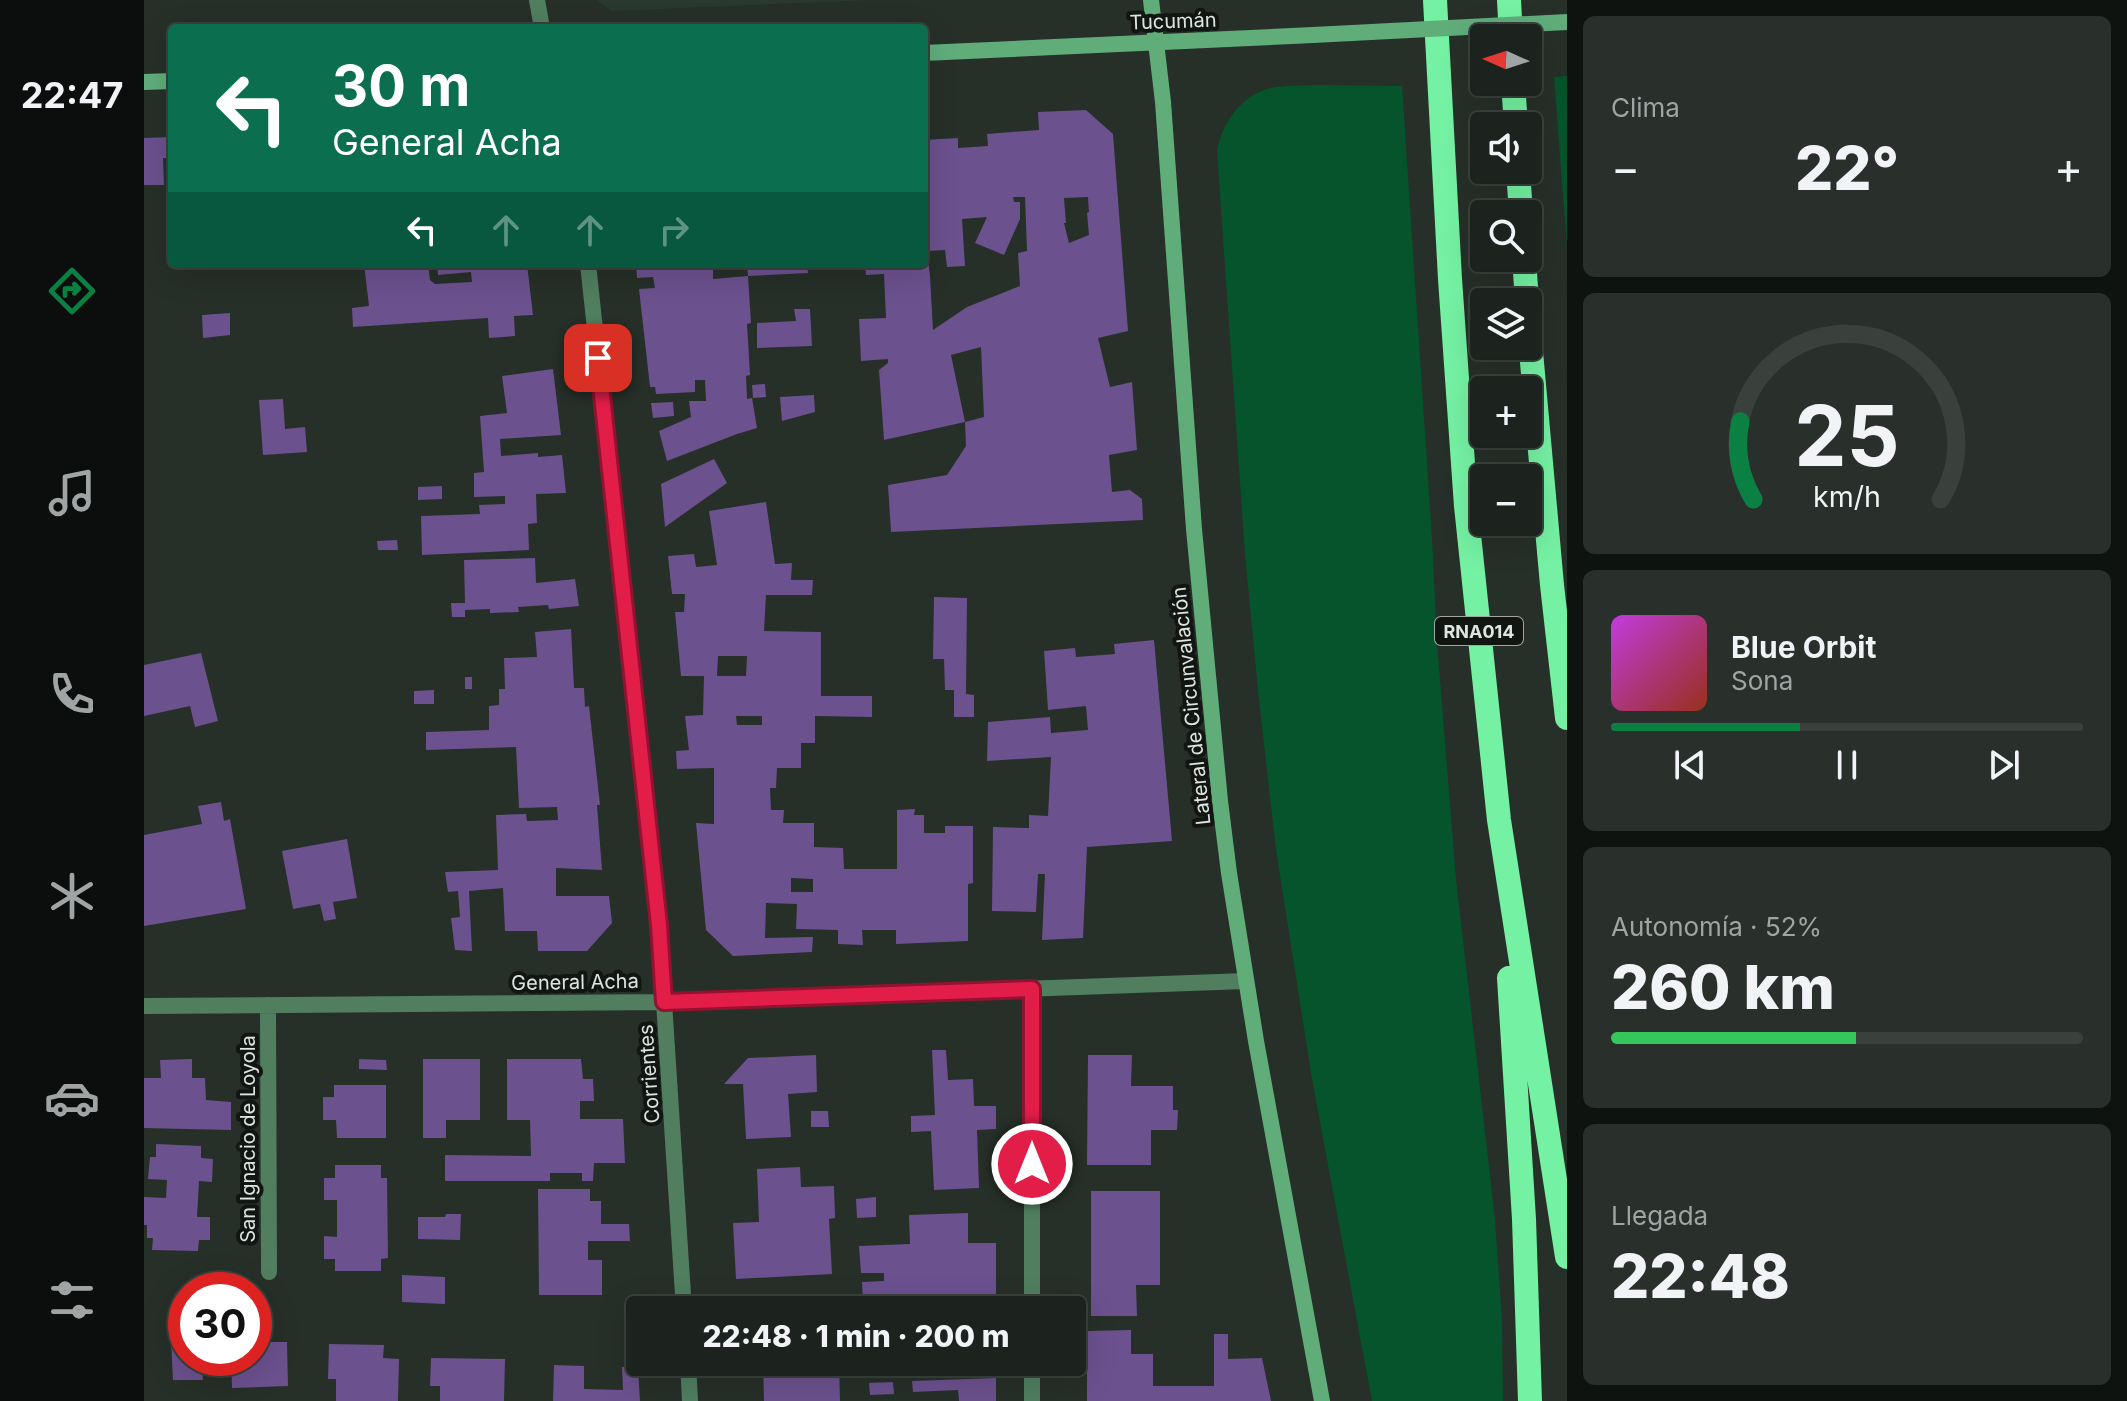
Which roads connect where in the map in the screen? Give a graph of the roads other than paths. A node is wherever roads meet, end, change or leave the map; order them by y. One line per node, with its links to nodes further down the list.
1 (537, 0): 6 (street)
2 (1151, 0): 8 (street, Lateral de Circunvalación)
3 (1435, 0): 15 (highway, RNA014)
4 (1509, 0): 7 (highway)
5 (1567, 22): 8 (street, Tucumán, bridge)
6 (541, 24)
7 (1510, 24)
8 (1156, 42): 9 (street, Tucumán); 16 (street, Lateral de Circunvalación)
9 (928, 53)
10 (168, 81): 11 (street)
11 (144, 82)
12 (588, 268): 18 (street, Corrientes)
13 (1532, 360): 14 (highway)
14 (1567, 718)
15 (1499, 820): 21 (highway, RNA014); 30 (highway)
16 (1246, 981): 17 (street, General Acha); 29 (street, Lateral de Circunvalación)
17 (1032, 989): 18 (street, General Acha); 24 (street)
18 (664, 1002): 19 (street, General Acha); 23 (street, Corrientes)
19 (268, 1005): 20 (street, General Acha); 22 (street, San Ignacio de Loyola)
20 (144, 1006)
21 (1567, 1257)
22 (269, 1272)
23 (683, 1296)
24 (1032, 1296)
25 (689, 1376): 27 (street)
26 (1032, 1376): 28 (street)
27 (690, 1401)
28 (1032, 1401)
29 (1322, 1401)
30 (1530, 1401)

